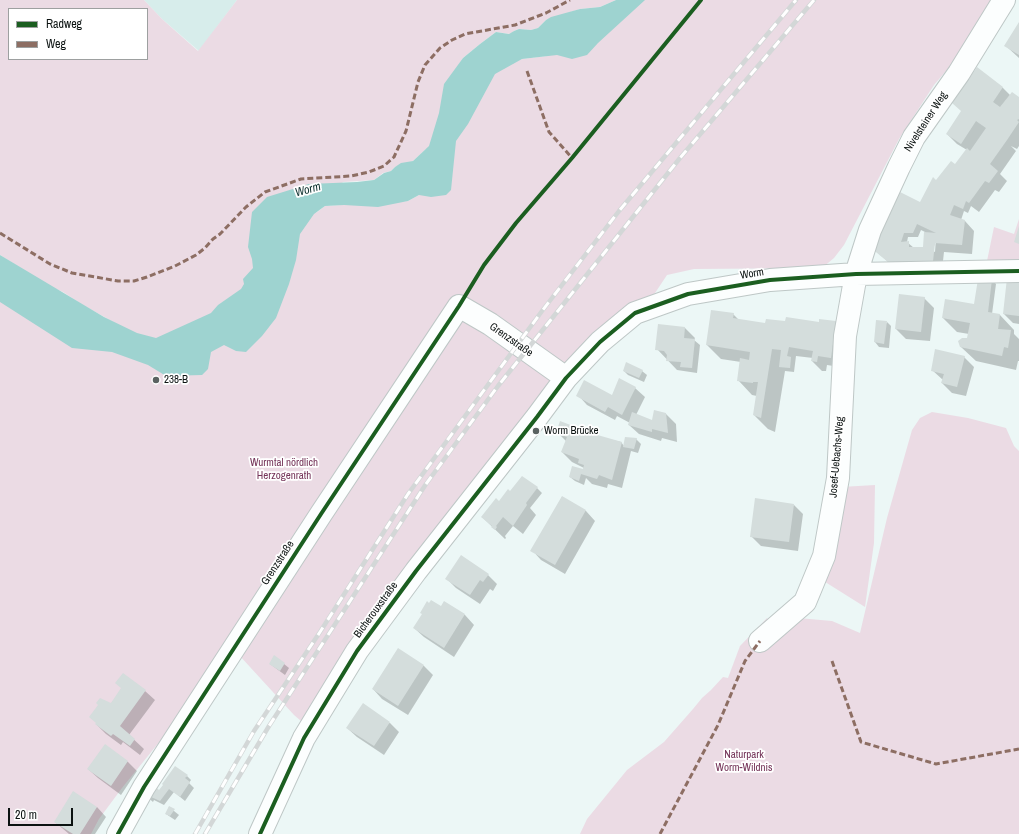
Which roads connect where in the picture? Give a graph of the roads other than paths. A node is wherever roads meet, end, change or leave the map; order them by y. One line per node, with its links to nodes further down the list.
1 (1004, 0): 3 (street, Nivelsteiner Weg)
2 (1019, 271): 3 (street, Worm)
3 (856, 274): 4 (street, Worm); 6 (street, Josef-Uebachs-Weg)
4 (566, 378): 5 (street, Worm); 7 (street, Grenzstraße)
5 (537, 417): 8 (street, Bicherouxstraße)
6 (760, 641)
7 (118, 834)
8 (260, 834)

